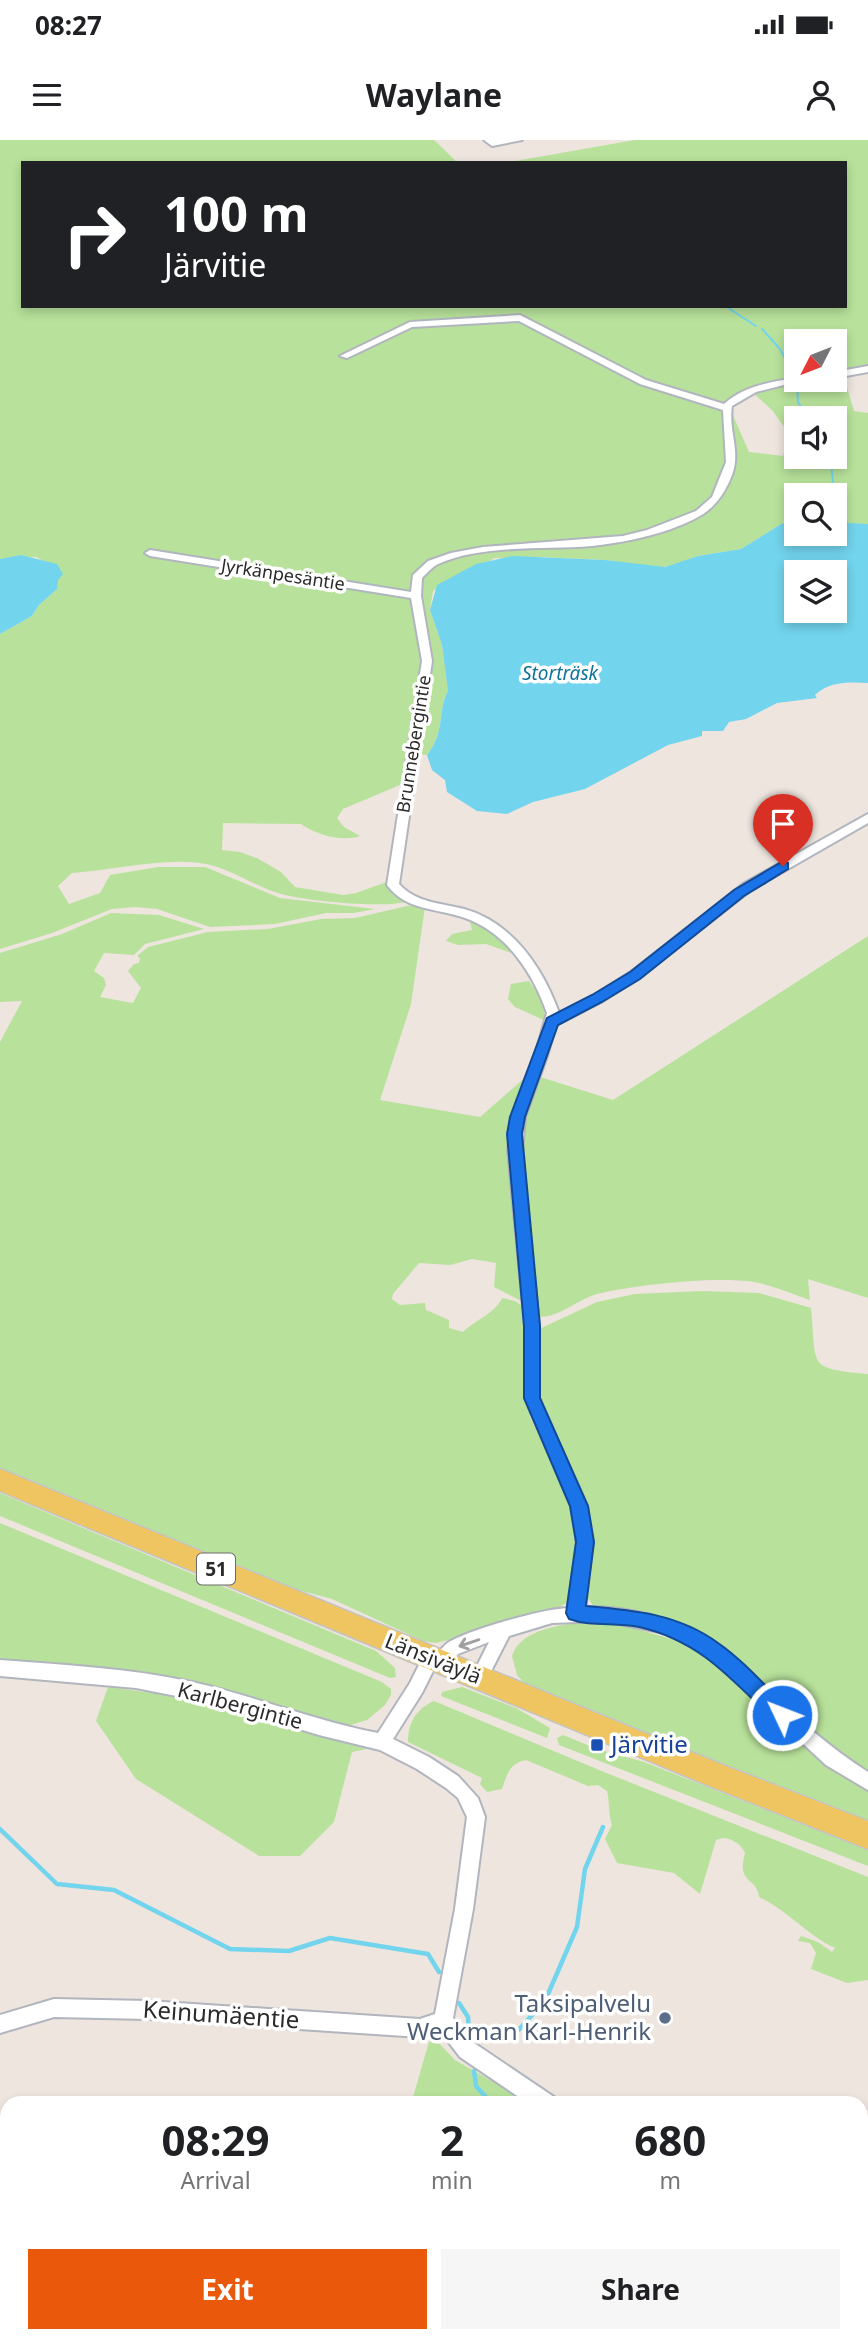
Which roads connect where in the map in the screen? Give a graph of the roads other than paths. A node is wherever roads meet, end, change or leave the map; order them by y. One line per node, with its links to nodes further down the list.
1 (518, 140): 2 (street)
2 (490, 142)
3 (344, 356): 7 (street)
4 (868, 369): 5 (street)
5 (847, 372)
6 (784, 383): 7 (street)
7 (726, 408): 9 (street)
8 (150, 553): 9 (street, Jyrkänpesäntie)
9 (416, 596): 11 (street, Brunnebergintie)
10 (868, 818): 11 (street)
11 (552, 1021): 13 (street)
12 (0, 1480): 15 (main road, Länsiväylä / 51)
13 (575, 1613): 14 (street); 19 (street)
14 (502, 1633): 15 (street, one-way to 15); 17 (street)
15 (436, 1660): 17 (main road, Länsiväylä / 51); 18 (street)
16 (0, 1668): 18 (street, Karlbergintie)
17 (479, 1678): 20 (main road, Länsiväylä / 51)
18 (382, 1742): 21 (street, Karlbergintie)
19 (868, 1782)
20 (868, 1835)
21 (443, 2021): 22 (street, Keinumäentie); 23 (street)
22 (0, 2024)
23 (535, 2096)

